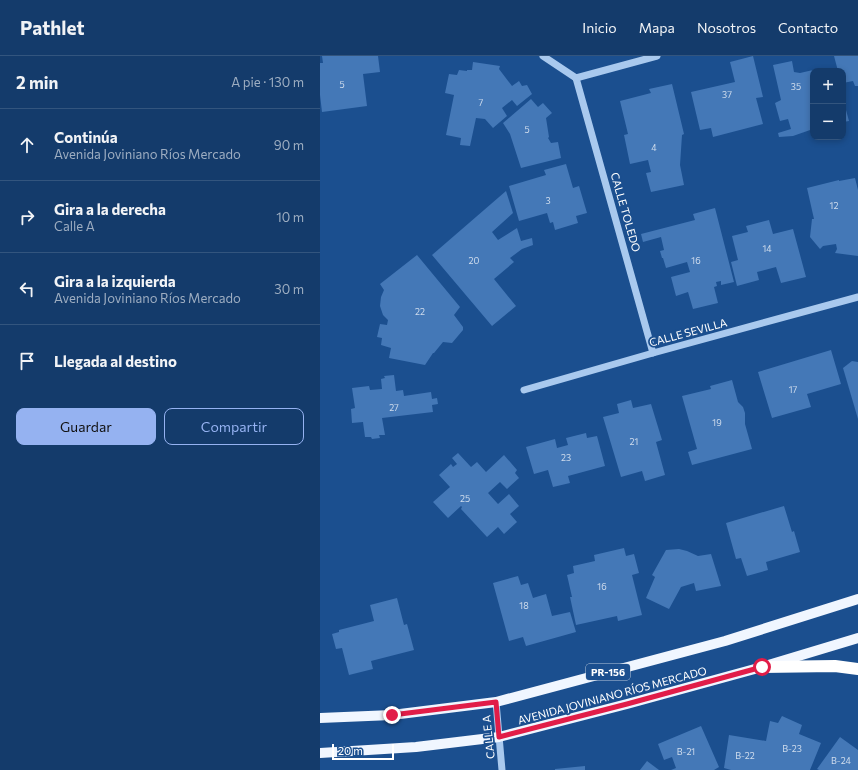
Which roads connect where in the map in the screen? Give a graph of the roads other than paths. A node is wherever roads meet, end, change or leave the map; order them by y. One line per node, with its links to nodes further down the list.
1 (542, 56): 3 (street)
2 (657, 56): 3 (street)
3 (576, 78): 5 (street, CALLE TOLEDO)
4 (858, 297): 5 (street, CALLE SEVILLA)
5 (653, 353): 6 (street, CALLE SEVILLA)
6 (524, 390)
7 (858, 599): 11 (main road, AVENIDA JOVINIANO RÍOS MERCADO / PR-156)
8 (858, 638): 9 (main road, AVENIDA JOVINIANO RÍOS MERCADO)
9 (762, 667): 10 (highway); 13 (main road, AVENIDA JOVINIANO RÍOS MERCADO)
10 (858, 669)
11 (496, 702): 12 (main road, AVENIDA JOVINIANO RÍOS MERCADO / PR-156); 13 (street, CALLE A)
12 (320, 718)
13 (499, 737): 14 (main road, AVENIDA JOVINIANO RÍOS MERCADO); 15 (street, CALLE A)
14 (320, 753)
15 (502, 770)

